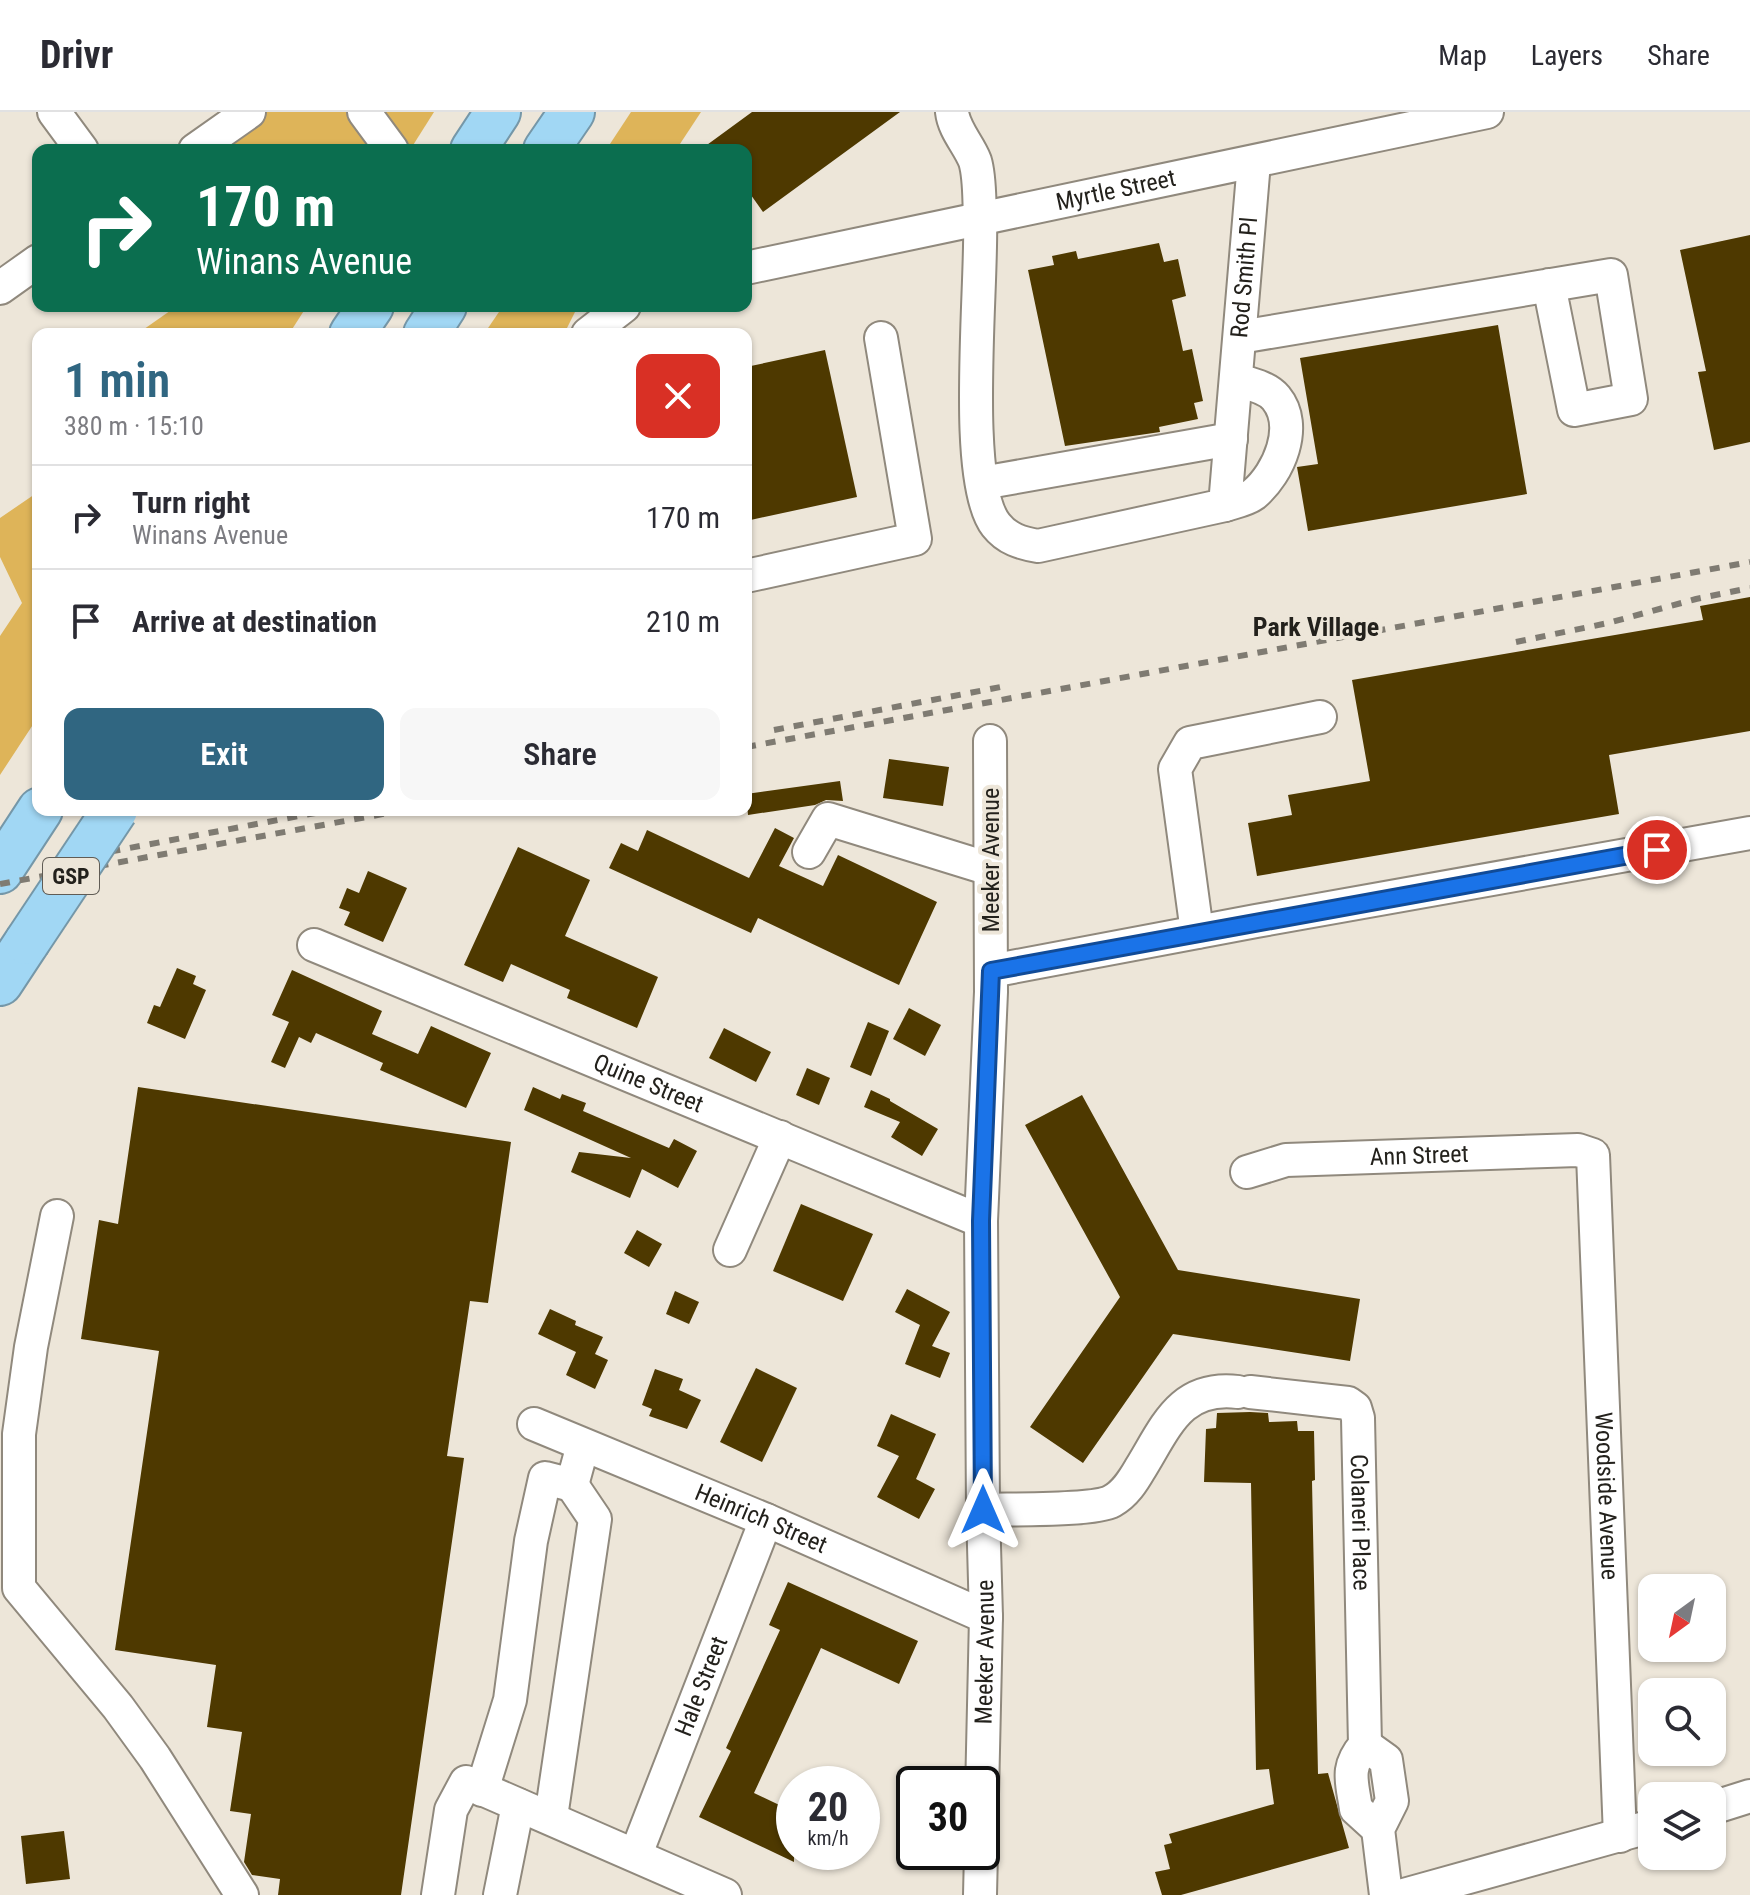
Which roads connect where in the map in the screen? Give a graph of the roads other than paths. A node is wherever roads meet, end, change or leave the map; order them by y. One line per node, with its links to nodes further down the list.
1 (54, 112): 8 (street)
2 (249, 112): 9 (street)
3 (364, 112): 10 (street)
4 (498, 112): 11 (highway)
5 (572, 112): 12 (highway)
6 (952, 112): 14 (street)
7 (1487, 112): 13 (street, Myrtle Street)
8 (78, 144)
9 (204, 144)
10 (388, 144)
11 (477, 144)
12 (550, 144)
13 (1254, 162): 14 (street, Myrtle Street); 21 (street, Rod Smith Pl)
14 (980, 219): 16 (street, Myrtle Street); 25 (street)
15 (32, 265): 18 (street)
16 (752, 267)
17 (1549, 285): 21 (street)
18 (0, 288)
19 (616, 312): 20 (street)
20 (596, 328)
21 (1240, 337): 23 (street, Rod Smith Pl)
22 (881, 338): 27 (street)
23 (1236, 386): 24 (street, Rod Smith Pl); 26 (street)
24 (1231, 439): 25 (street); 26 (street, Rod Smith Pl)
25 (982, 483): 26 (street)
26 (1225, 505)
27 (752, 575)
28 (1320, 717): 36 (street)
29 (990, 741): 34 (street, Meeker Avenue)
30 (36, 816): 35 (highway, GSP)
31 (111, 816): 39 (highway, GSP, bridge)
32 (1750, 833): 36 (street)
33 (809, 852): 34 (street)
34 (990, 869): 38 (street, Meeker Avenue)
35 (0, 871)
36 (1197, 932): 38 (street)
37 (314, 945): 40 (street, Quine Street)
38 (991, 971): 44 (street, Meeker Avenue)
39 (0, 983)
40 (780, 1137): 44 (street, Quine Street); 45 (street)
41 (1593, 1155): 42 (street, Ann Street); 59 (street, Woodside Avenue)
42 (1247, 1172)
43 (57, 1216): 63 (street)
44 (981, 1221): 49 (street, Meeker Avenue)
45 (730, 1250)
46 (534, 1424): 47 (street, Heinrich Street)
47 (583, 1445): 48 (street); 50 (street, Heinrich Street)
48 (572, 1485): 53 (street); 57 (street)
49 (983, 1510): 51 (street, Meeker Avenue); 68 (street, Colaneri Place)
50 (766, 1520): 51 (street, Heinrich Street); 60 (street, Hale Street)
51 (986, 1617): 52 (street, Meeker Avenue)
52 (983, 1766)
53 (474, 1786): 56 (street); 64 (street)
54 (1750, 1796): 55 (street)
55 (1726, 1804)
56 (518, 1805): 57 (street); 65 (street)
57 (551, 1817): 60 (street)
58 (1638, 1830): 59 (street)
59 (1620, 1836): 62 (street)
60 (636, 1854): 66 (street)
61 (981, 1870): 67 (street)
62 (1495, 1883): 69 (street)
63 (242, 1895)
64 (438, 1895)
65 (500, 1895)
66 (725, 1895)
67 (980, 1895)
68 (1386, 1895)
69 (1404, 1895)

